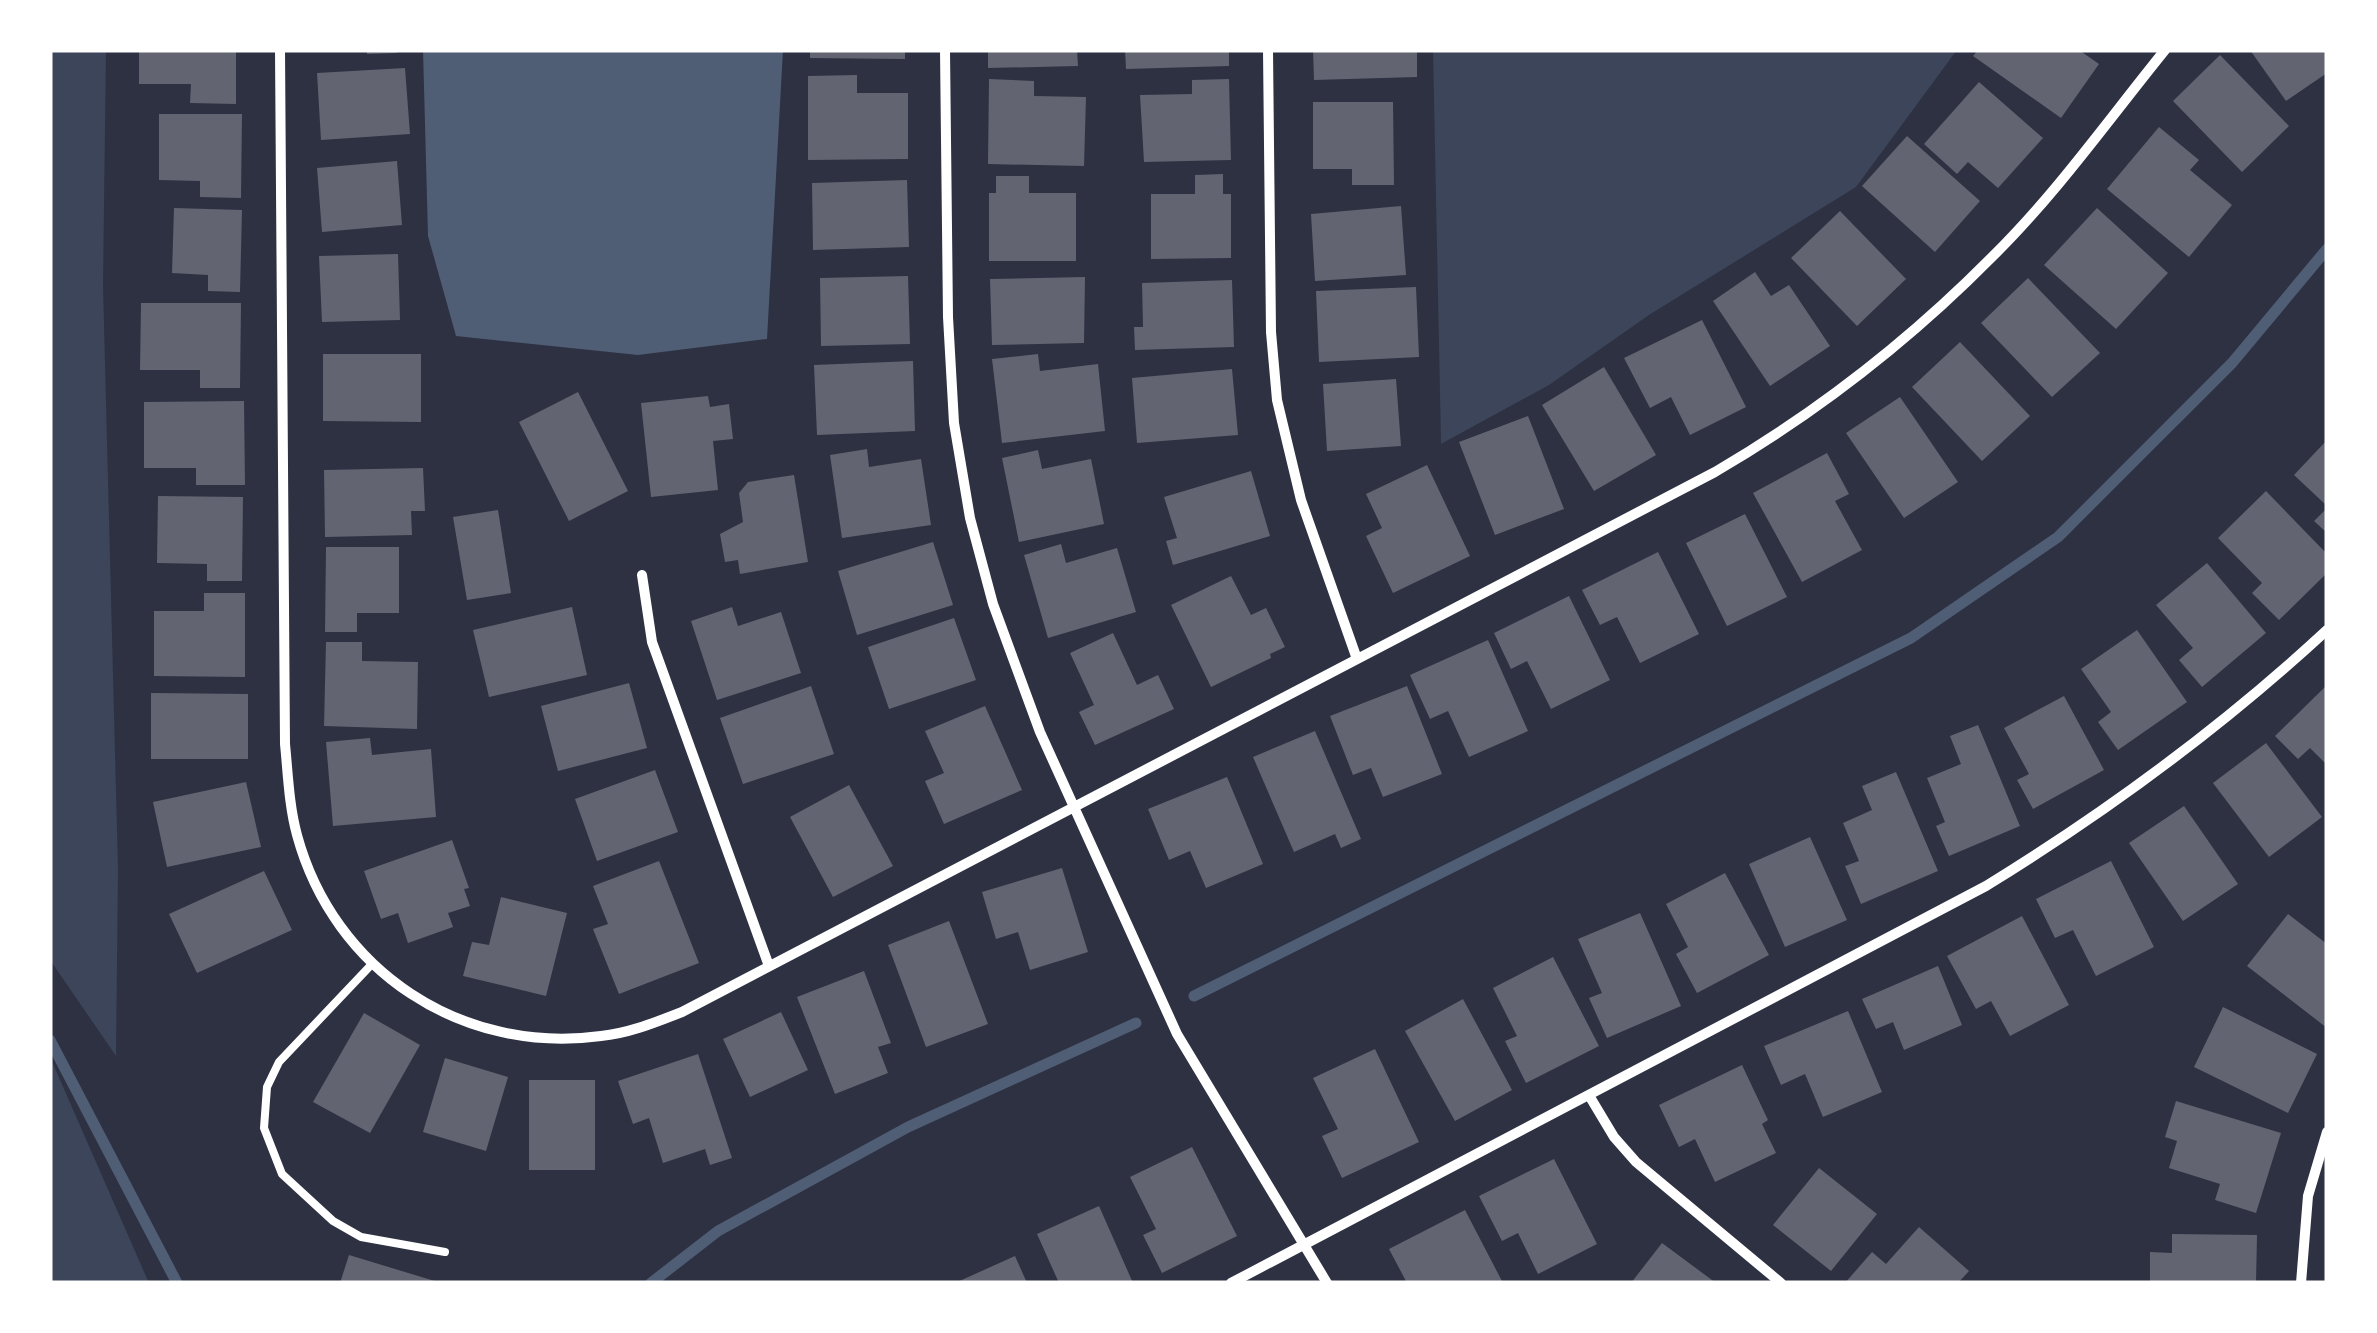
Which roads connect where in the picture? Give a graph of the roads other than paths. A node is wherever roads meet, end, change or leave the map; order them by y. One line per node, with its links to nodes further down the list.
1 (280, 50): 9 (street)
2 (946, 50): 8 (street)
3 (1268, 50): 7 (street)
4 (2165, 50): 7 (street)
5 (642, 575): 10 (street)
6 (2327, 630): 11 (street)
7 (1357, 658): 8 (street)
8 (1075, 808): 10 (street); 13 (street)
9 (372, 964): 10 (street); 14 (lane)
10 (769, 966)
11 (1590, 1097): 13 (street); 17 (street)
12 (2327, 1132): 18 (street)
13 (1305, 1244): 15 (street); 16 (street)
14 (445, 1252)
15 (1231, 1283)
16 (1327, 1283)
17 (1781, 1283)
18 (2301, 1283)

